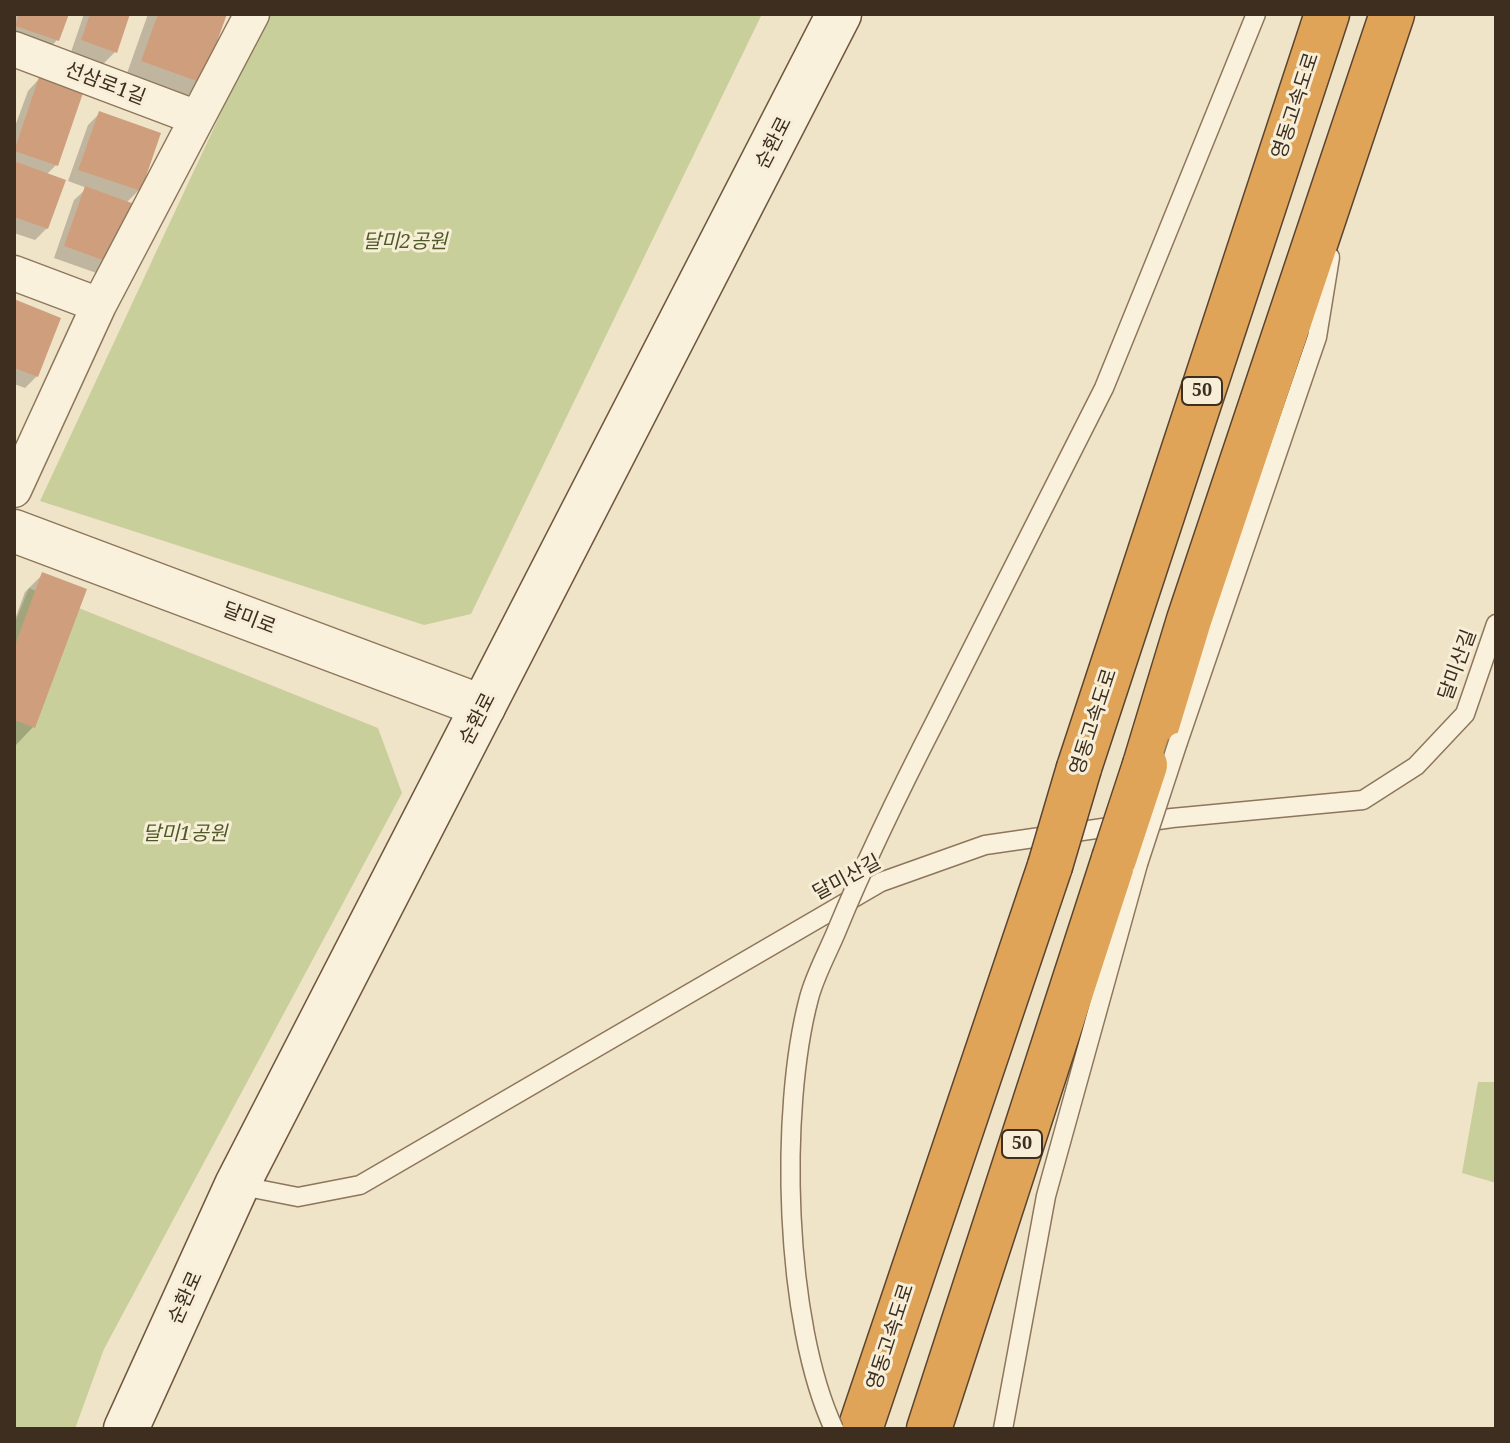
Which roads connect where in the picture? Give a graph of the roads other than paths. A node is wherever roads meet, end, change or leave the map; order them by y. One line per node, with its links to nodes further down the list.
1 (252, 14): 7 (street)
2 (839, 14): 13 (main road, 순환로)
3 (1256, 14): 17 (lane, bridge)
4 (1327, 14): 18 (highway, 영동고속도로 / 50, bridge)
5 (1392, 14): 14 (highway, 50, bridge)
6 (14, 49): 7 (street, 선삼로1길)
7 (197, 118): 9 (street)
8 (14, 273): 9 (street)
9 (99, 305): 10 (street)
10 (14, 490)
11 (14, 531): 13 (street, 달미로)
12 (1496, 624): 15 (lane, 달미산길)
13 (484, 707): 15 (main road, 순환로)
14 (1126, 862): 19 (highway, 50); 20 (lane)
15 (237, 1185): 16 (main road, 순환로)
16 (126, 1429)
17 (834, 1429)
18 (860, 1429)
19 (929, 1429)
20 (1003, 1429)

